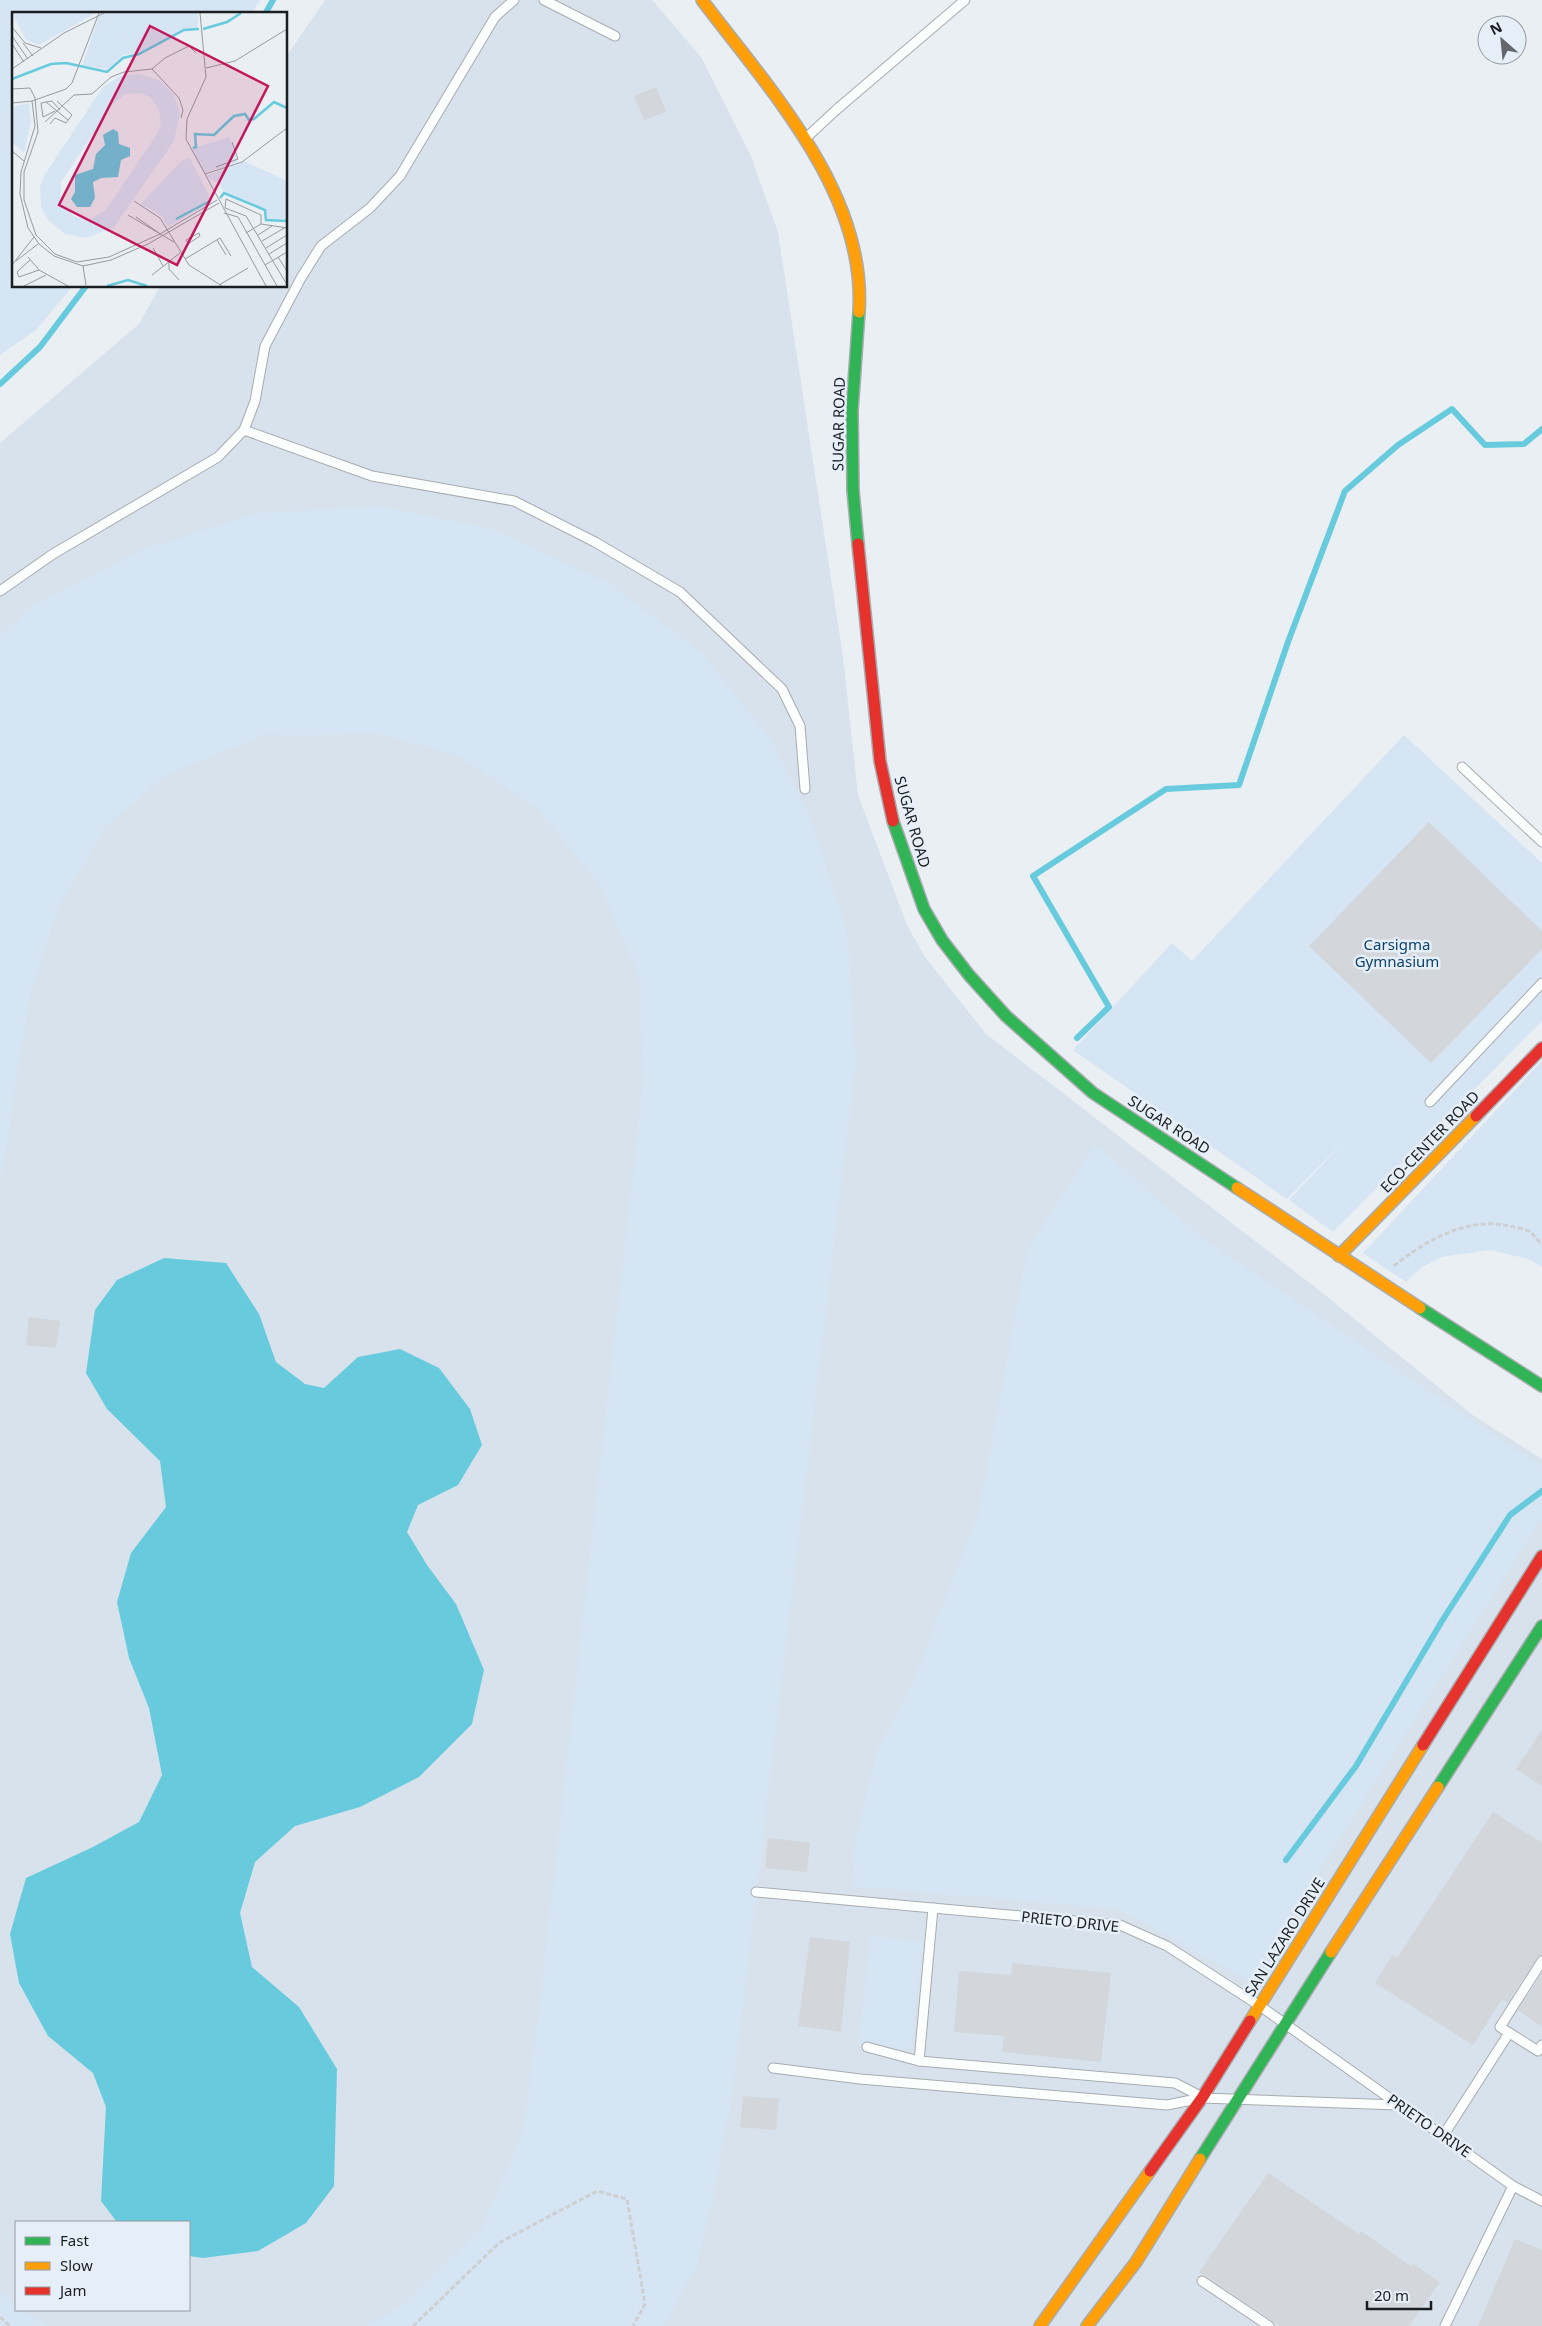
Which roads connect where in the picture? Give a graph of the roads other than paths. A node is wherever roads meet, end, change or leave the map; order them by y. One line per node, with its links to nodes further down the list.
1 (514, 0): 7 (lane)
2 (544, 0): 5 (lane)
3 (702, 0): 6 (street, SUGAR ROAD)
4 (964, 0): 6 (lane)
5 (615, 36)
6 (806, 138): 15 (street, SUGAR ROAD)
7 (244, 430): 8 (lane); 10 (lane)
8 (0, 591)
9 (1462, 767): 11 (lane)
10 (805, 788)
11 (1542, 842)
12 (1542, 983): 14 (lane)
13 (1542, 1048): 15 (street, ECO-CENTER ROAD)
14 (1430, 1102)
15 (1340, 1256): 16 (street, SUGAR ROAD)
16 (1542, 1386)
17 (1542, 1556): 22 (street, SAN LAZARO DRIVE)
18 (1542, 1626): 23 (street)
19 (756, 1892): 20 (lane, PRIETO DRIVE)
20 (933, 1908): 22 (lane, PRIETO DRIVE); 27 (lane)
21 (1542, 1961): 24 (lane)
22 (1260, 2006): 23 (lane, PRIETO DRIVE); 29 (street, SAN LAZARO DRIVE)
23 (1284, 2024): 30 (street); 31 (lane, PRIETO DRIVE)
24 (1509, 2033): 25 (lane); 32 (lane)
25 (1542, 2045)
26 (867, 2047): 27 (lane)
27 (919, 2061): 29 (lane)
28 (773, 2068): 29 (lane)
29 (1202, 2098): 30 (lane); 36 (street, SAN LAZARO DRIVE)
30 (1238, 2099): 31 (lane); 37 (street)
31 (1399, 2105): 32 (lane, PRIETO DRIVE)
32 (1443, 2136): 33 (lane, PRIETO DRIVE)
33 (1513, 2186): 34 (lane, PRIETO DRIVE); 39 (lane)
34 (1542, 2201)
35 (1202, 2281): 38 (lane)
36 (1040, 2326)
37 (1087, 2326)
38 (1269, 2326)
39 (1445, 2326)

